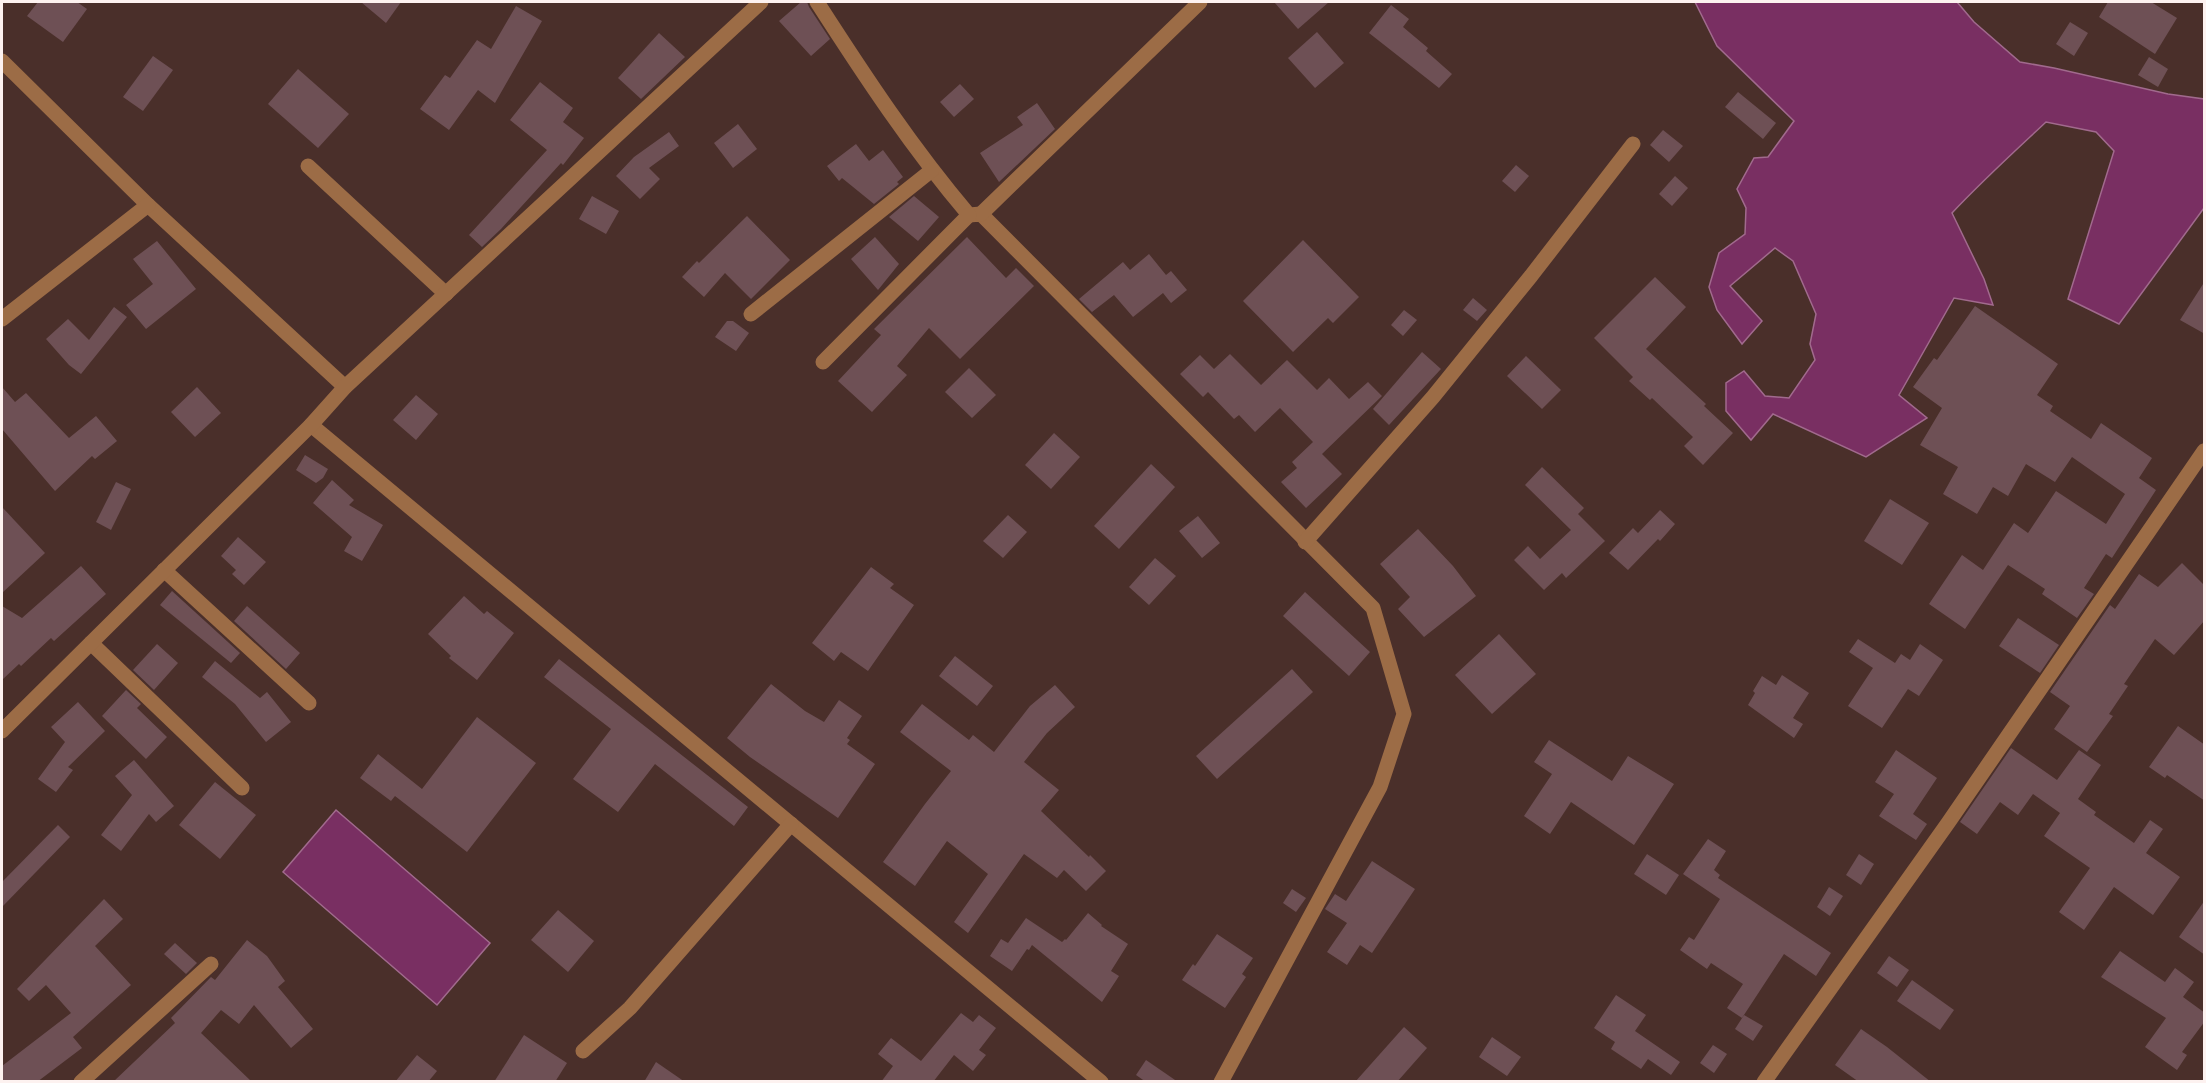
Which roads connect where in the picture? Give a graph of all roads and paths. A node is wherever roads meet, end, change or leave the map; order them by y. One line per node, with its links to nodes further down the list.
1 (761, 2): 10 (street)
2 (817, 2): 7 (street)
3 (1200, 2): 9 (street)
4 (2, 61): 8 (street)
5 (1633, 144): 17 (street)
6 (309, 166): 10 (street)
7 (932, 170): 9 (street); 11 (street)
8 (148, 205): 12 (street); 14 (street)
9 (975, 214): 13 (street); 17 (street)
10 (446, 294): 14 (street)
11 (751, 314)
12 (2, 319)
13 (823, 362)
14 (345, 387): 15 (street)
15 (311, 425): 18 (street); 23 (street)
16 (2205, 451): 29 (street)
17 (1305, 542): 28 (street)
18 (164, 570): 19 (street); 20 (street)
19 (91, 643): 21 (street); 22 (street)
20 (309, 703)
21 (2, 731)
22 (242, 788)
23 (791, 824): 25 (street); 27 (street)
24 (211, 964): 26 (street)
25 (583, 1051)
26 (81, 1082)
27 (1101, 1082)
28 (1221, 1082)
29 (1764, 1082)

